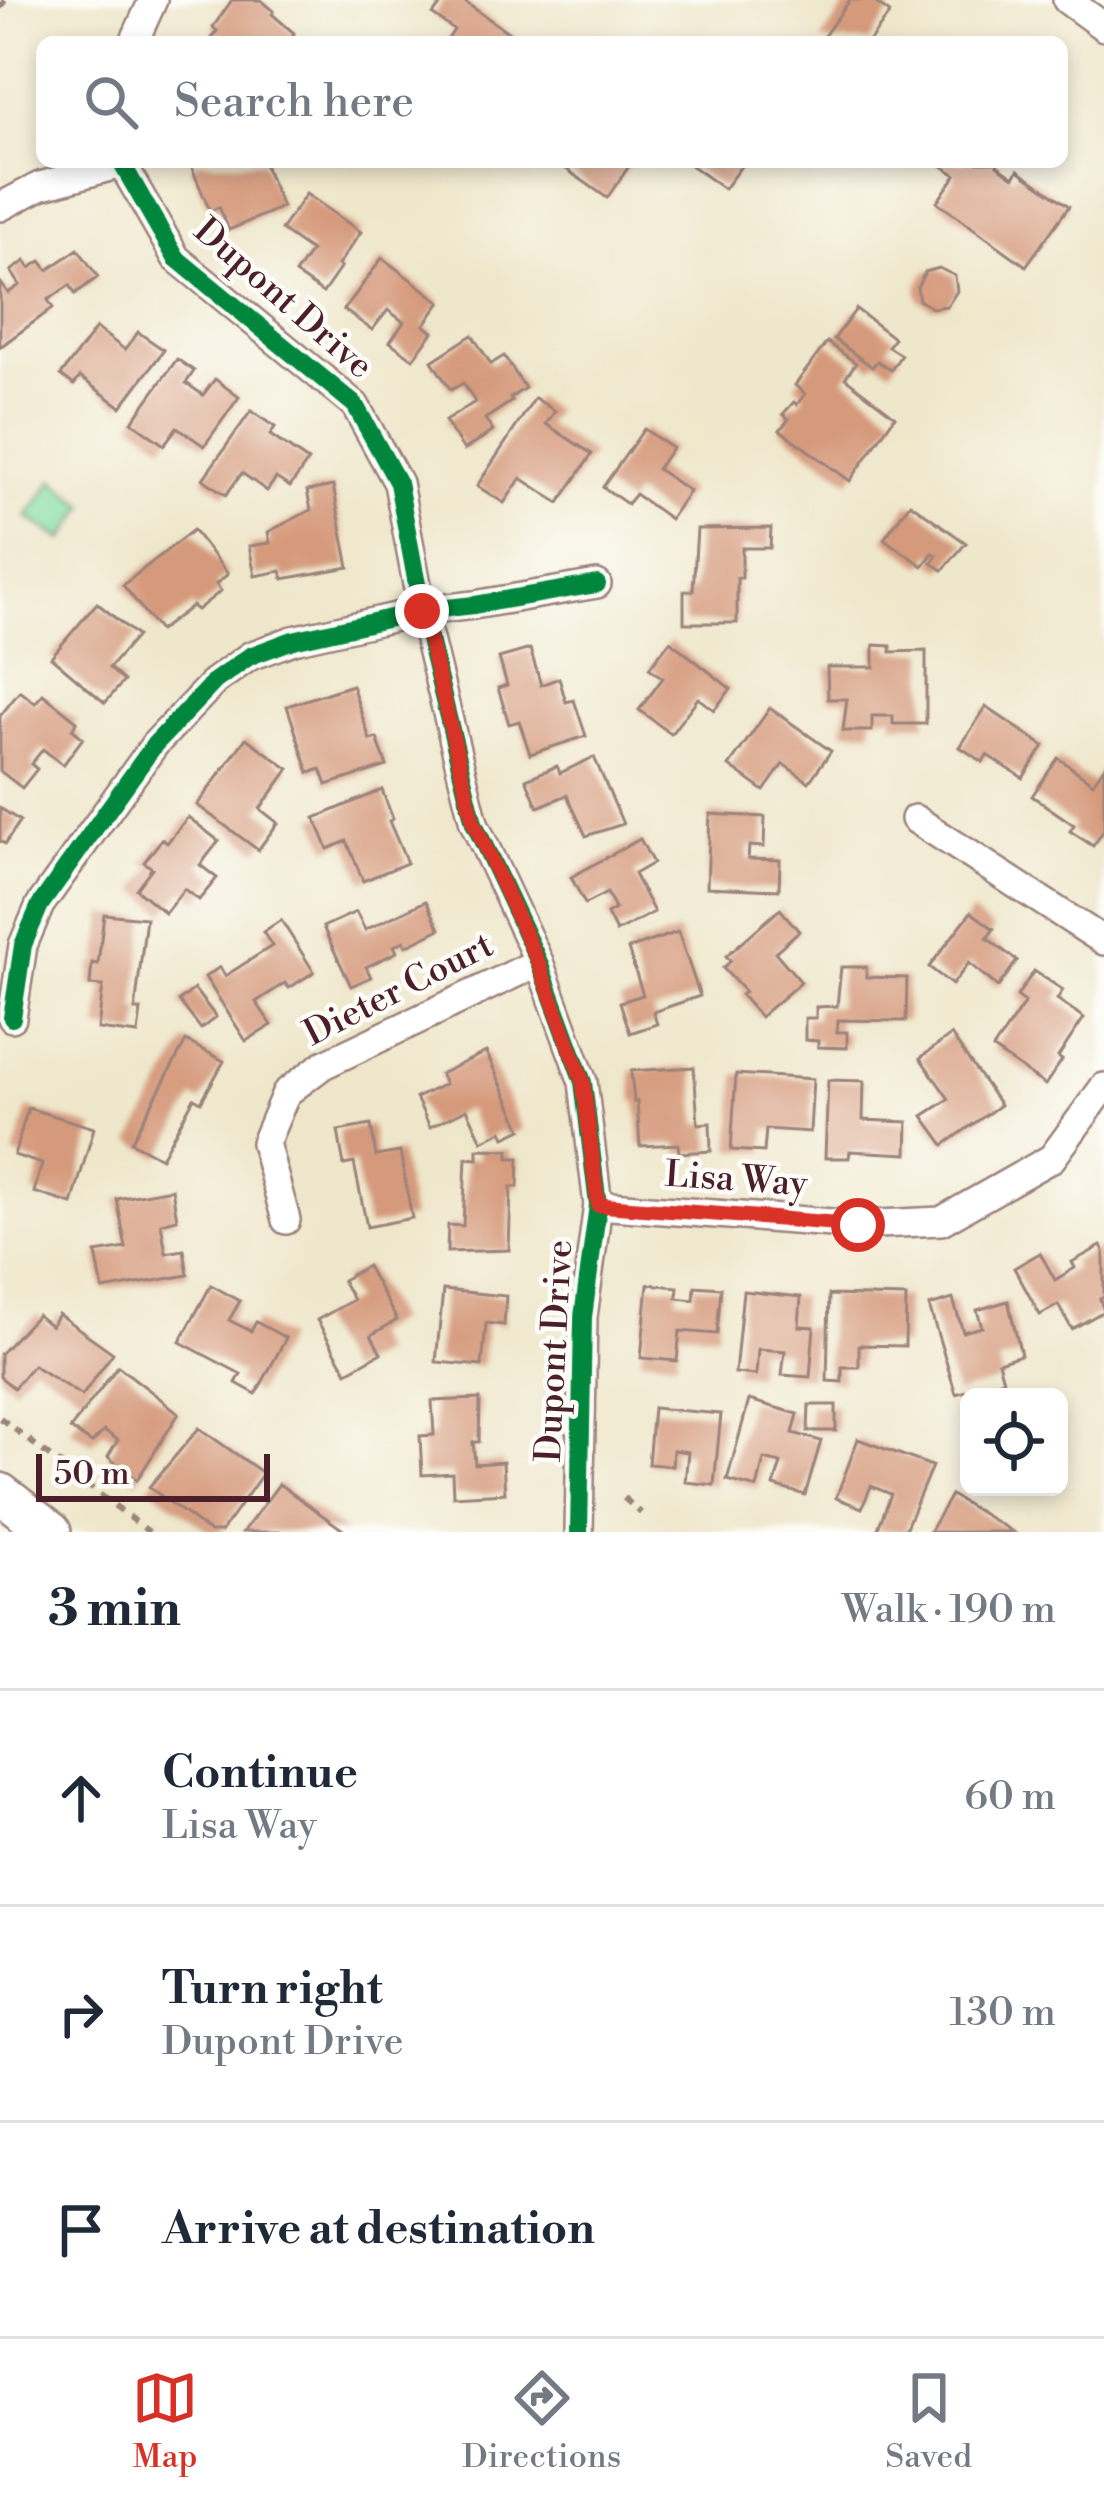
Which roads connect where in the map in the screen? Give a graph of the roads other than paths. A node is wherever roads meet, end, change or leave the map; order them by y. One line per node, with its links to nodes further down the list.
1 (153, 0): 4 (street)
2 (1067, 0): 3 (street)
3 (1104, 27)
4 (137, 36)
5 (103, 168): 7 (street)
6 (124, 168): 9 (street, Dupont Drive)
7 (0, 207)
8 (597, 584): 9 (street)
9 (422, 611): 12 (street, Dupont Drive); 13 (street)
10 (915, 819): 11 (street)
11 (1104, 941)
12 (538, 962): 15 (street, Dupont Drive); 16 (street, Dieter Court)
13 (12, 1018)
14 (1104, 1087): 15 (street, Lisa Way)
15 (598, 1205): 19 (street, Dupont Drive)
16 (286, 1220)
17 (0, 1493): 18 (main road)
18 (51, 1532)
19 (579, 1532)

